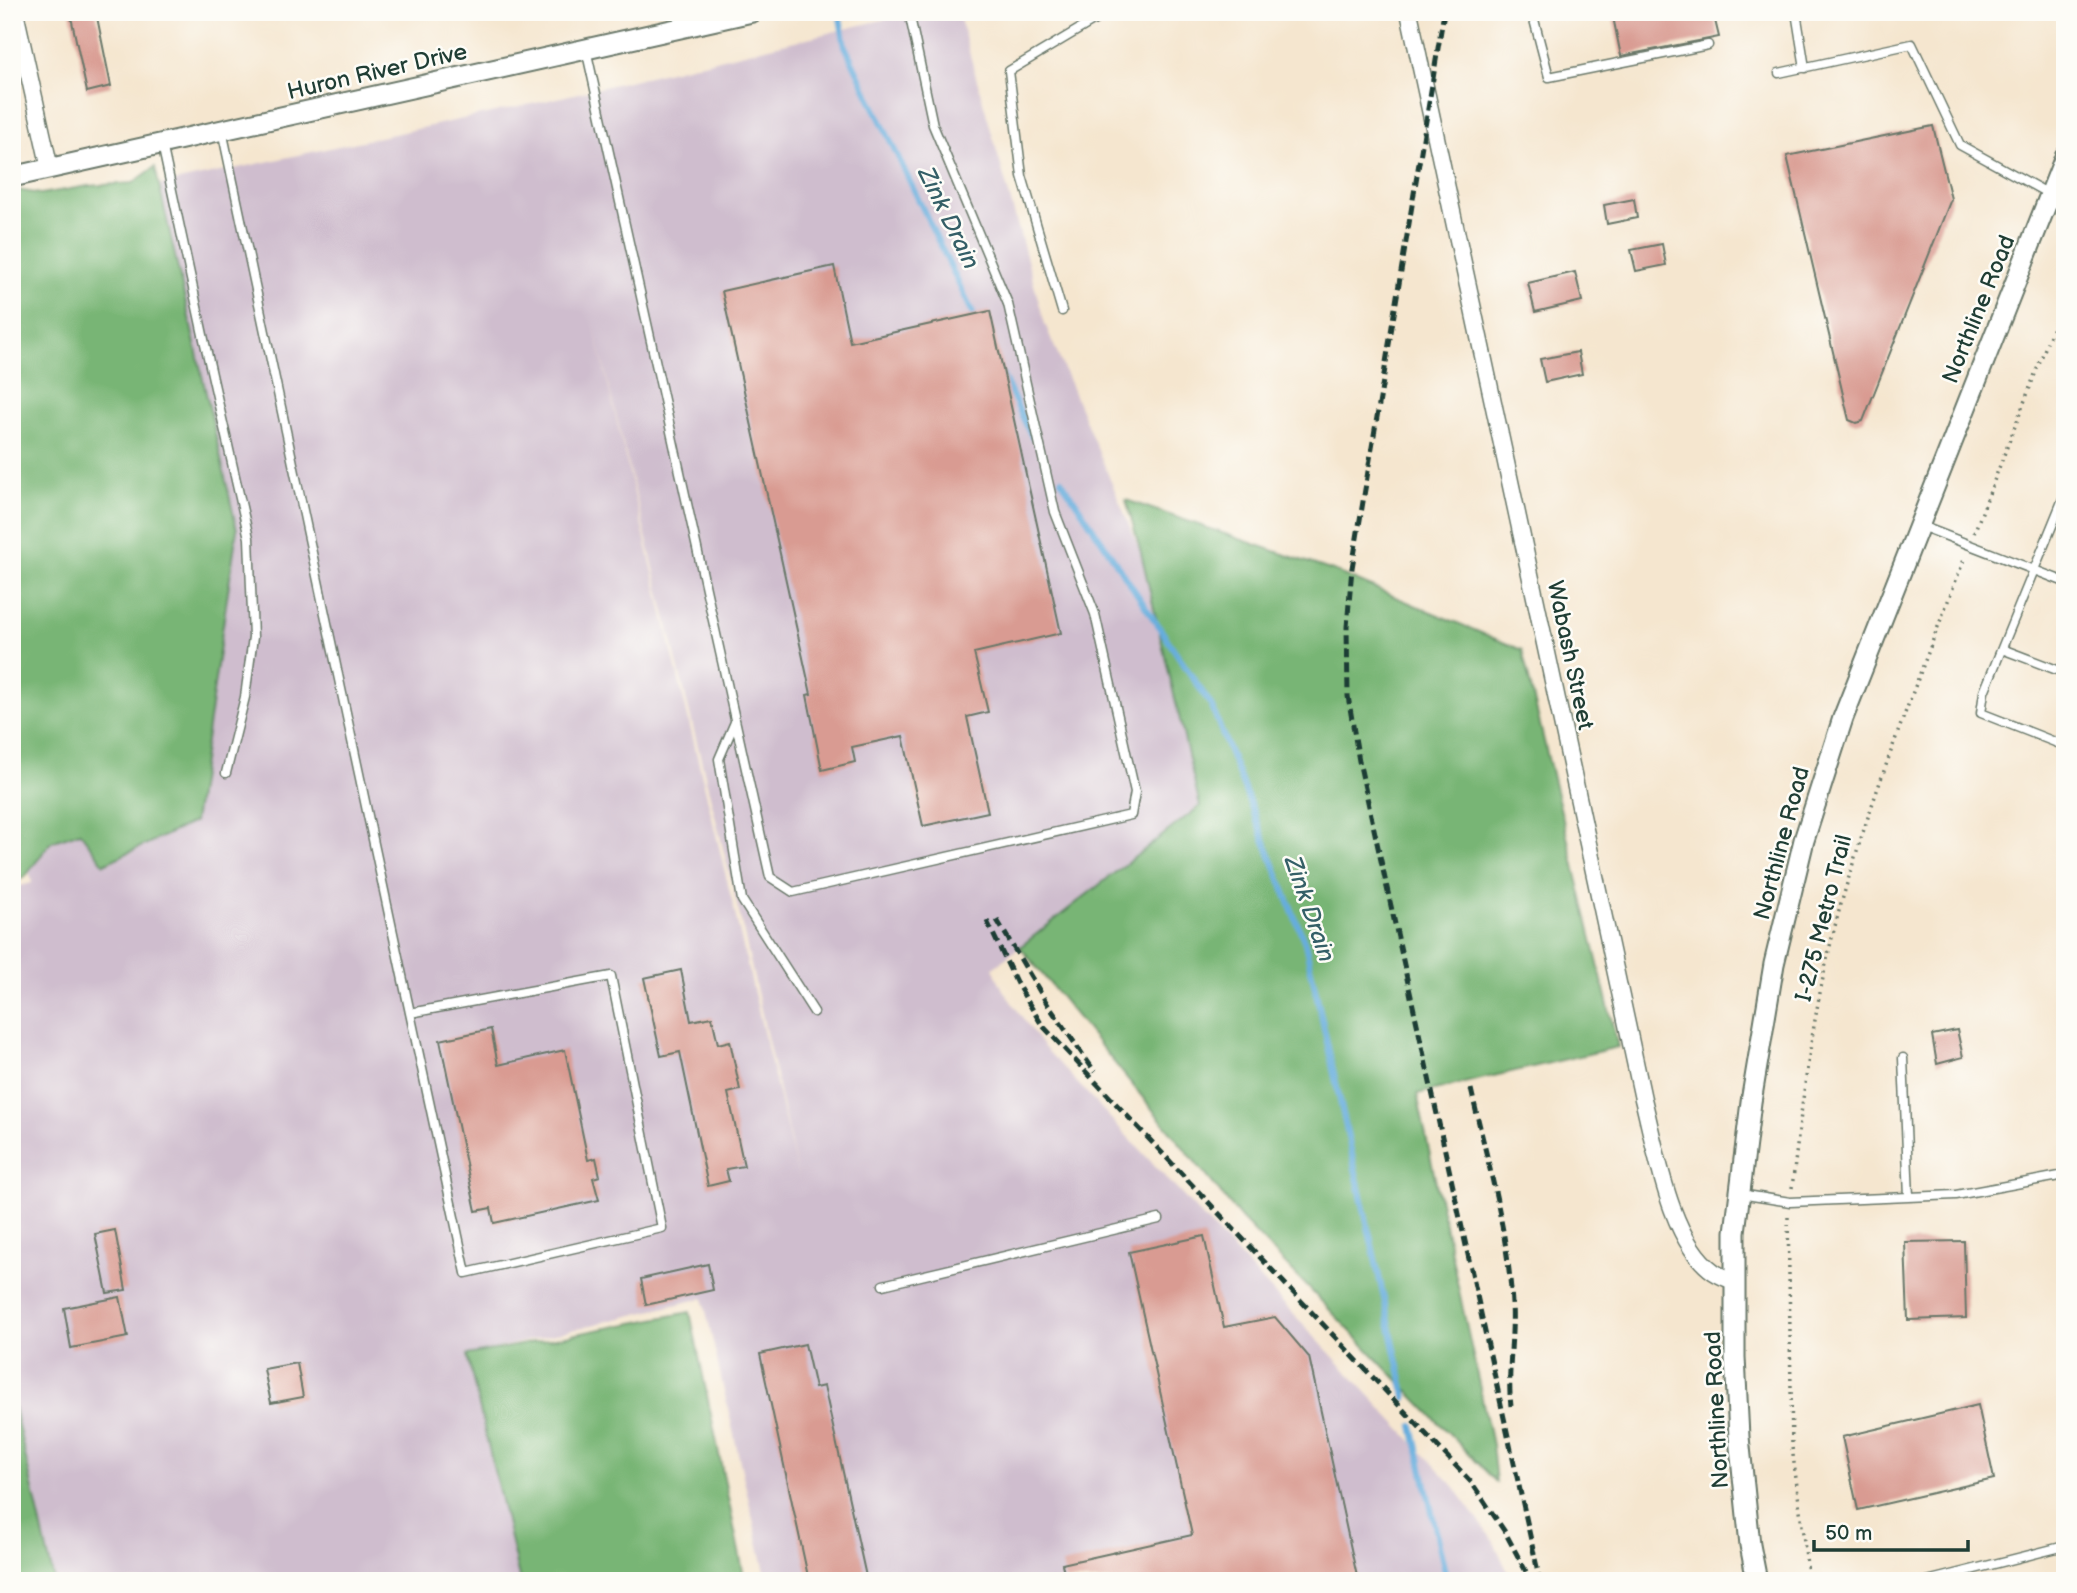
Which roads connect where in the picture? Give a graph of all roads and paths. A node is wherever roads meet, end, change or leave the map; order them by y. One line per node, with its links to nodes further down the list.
1 (15, 12): 15 (street)
2 (752, 12): 9 (street, Huron River Drive)
3 (909, 12): 27 (lane)
4 (1409, 12): 38 (street, Wabash Street)
5 (1532, 12): 8 (lane)
6 (1796, 12): 10 (lane)
7 (1102, 13): 19 (lane)
8 (1708, 45)
9 (586, 49): 12 (street, Huron River Drive); 27 (lane)
10 (1805, 68): 11 (lane); 17 (lane)
11 (1779, 73)
12 (222, 130): 13 (street, Huron River Drive); 31 (lane)
13 (162, 144): 15 (street, Huron River Drive); 29 (lane)
14 (2065, 157): 17 (street, Northline Road)
15 (50, 169): 16 (street, Huron River Drive)
16 (12, 177)
17 (2050, 195): 21 (street, Northline Road)
18 (2065, 296): 22 (path, I-275 Metro Trail)
19 (1062, 311)
20 (2065, 494): 23 (lane)
21 (1918, 526): 22 (lane); 34 (street, Northline Road)
22 (1969, 546): 23 (lane); 36 (path, I-275 Metro Trail)
23 (2035, 570): 24 (lane); 25 (lane)
24 (2065, 582)
25 (2002, 649): 26 (lane); 28 (lane)
26 (2065, 673)
27 (735, 722): 30 (lane)
28 (2065, 746)
29 (226, 773)
30 (814, 1012)
31 (410, 1013): 31 (lane)
32 (1903, 1058): 35 (lane)
33 (2065, 1175): 35 (lane)
34 (1740, 1194): 36 (lane); 38 (street, Northline Road)
35 (1909, 1197): 36 (lane)
36 (1790, 1202): 42 (path, I-275 Metro Trail)
37 (1159, 1219): 39 (lane)
38 (1734, 1281): 41 (street, Northline Road)
39 (883, 1285)
40 (2065, 1546): 43 (lane)
41 (1757, 1581)
42 (1809, 1581)
43 (1927, 1581)

